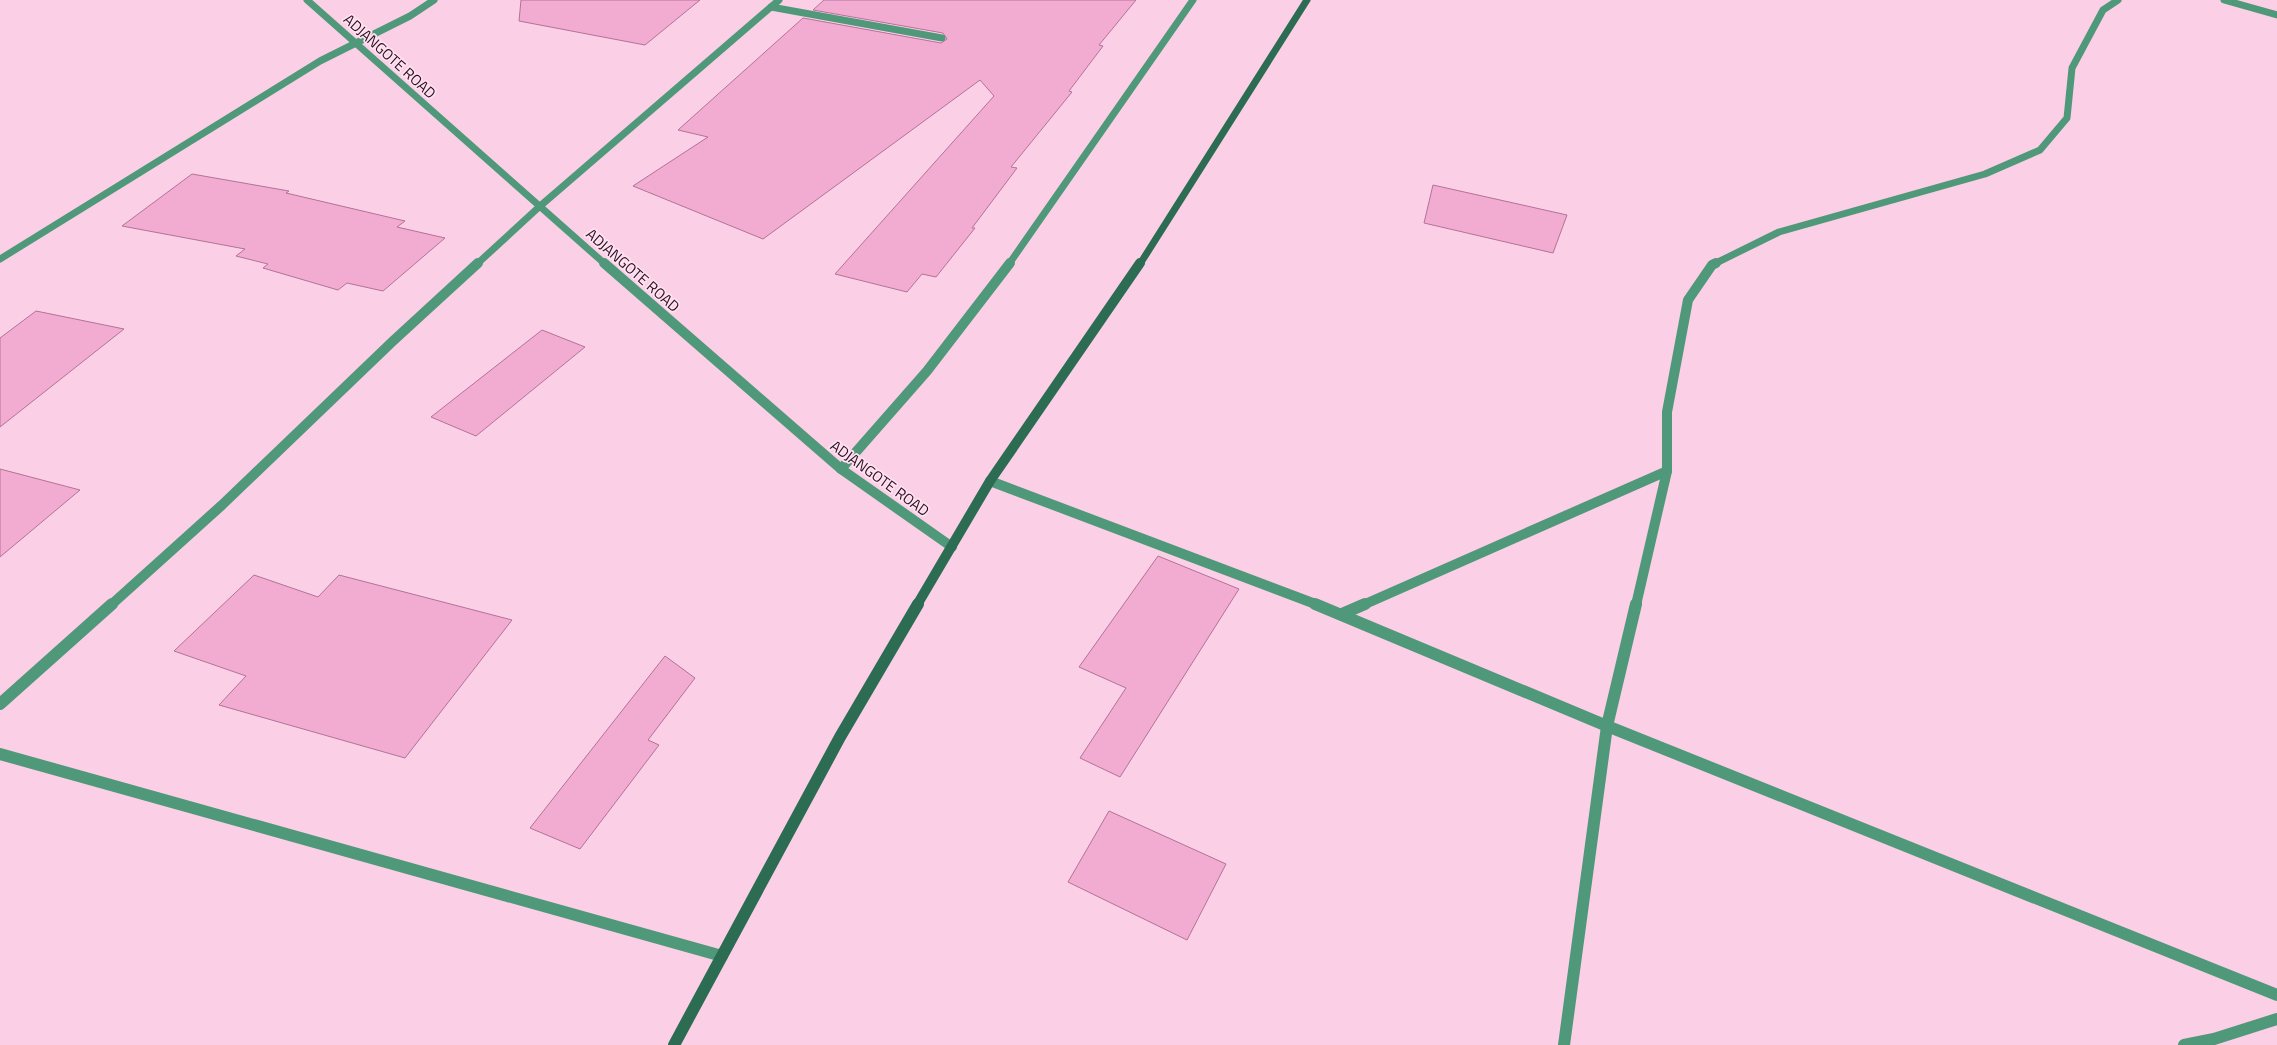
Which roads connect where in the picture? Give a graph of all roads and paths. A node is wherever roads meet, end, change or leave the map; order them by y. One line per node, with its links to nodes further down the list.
1 (307, 0): 13 (street, ADJANGOTE ROAD)
2 (434, 0): 13 (street)
3 (779, 0): 9 (street)
4 (1194, 0): 16 (street)
5 (1307, 0): 18 (main road)
6 (2118, 0): 17 (street)
7 (2224, 0): 10 (street)
8 (2258, 0): 10 (street)
9 (771, 7): 12 (street); 14 (street)
10 (2263, 11): 11 (street)
11 (2277, 15)
12 (942, 38)
13 (354, 43): 14 (street, ADJANGOTE ROAD); 15 (street)
14 (539, 207): 16 (street, ADJANGOTE ROAD); 21 (street)
15 (0, 259)
16 (841, 468): 19 (street, ADJANGOTE ROAD)
17 (1667, 471): 20 (street); 22 (street)
18 (990, 482): 19 (main road); 20 (street)
19 (952, 547): 24 (main road)
20 (1342, 614): 22 (street)
21 (0, 704)
22 (1607, 726): 25 (street); 28 (street)
23 (0, 754): 24 (street)
24 (722, 956): 27 (main road)
25 (2277, 995)
26 (2277, 1019): 29 (street)
27 (674, 1045)
28 (1564, 1045)
29 (2184, 1045)

